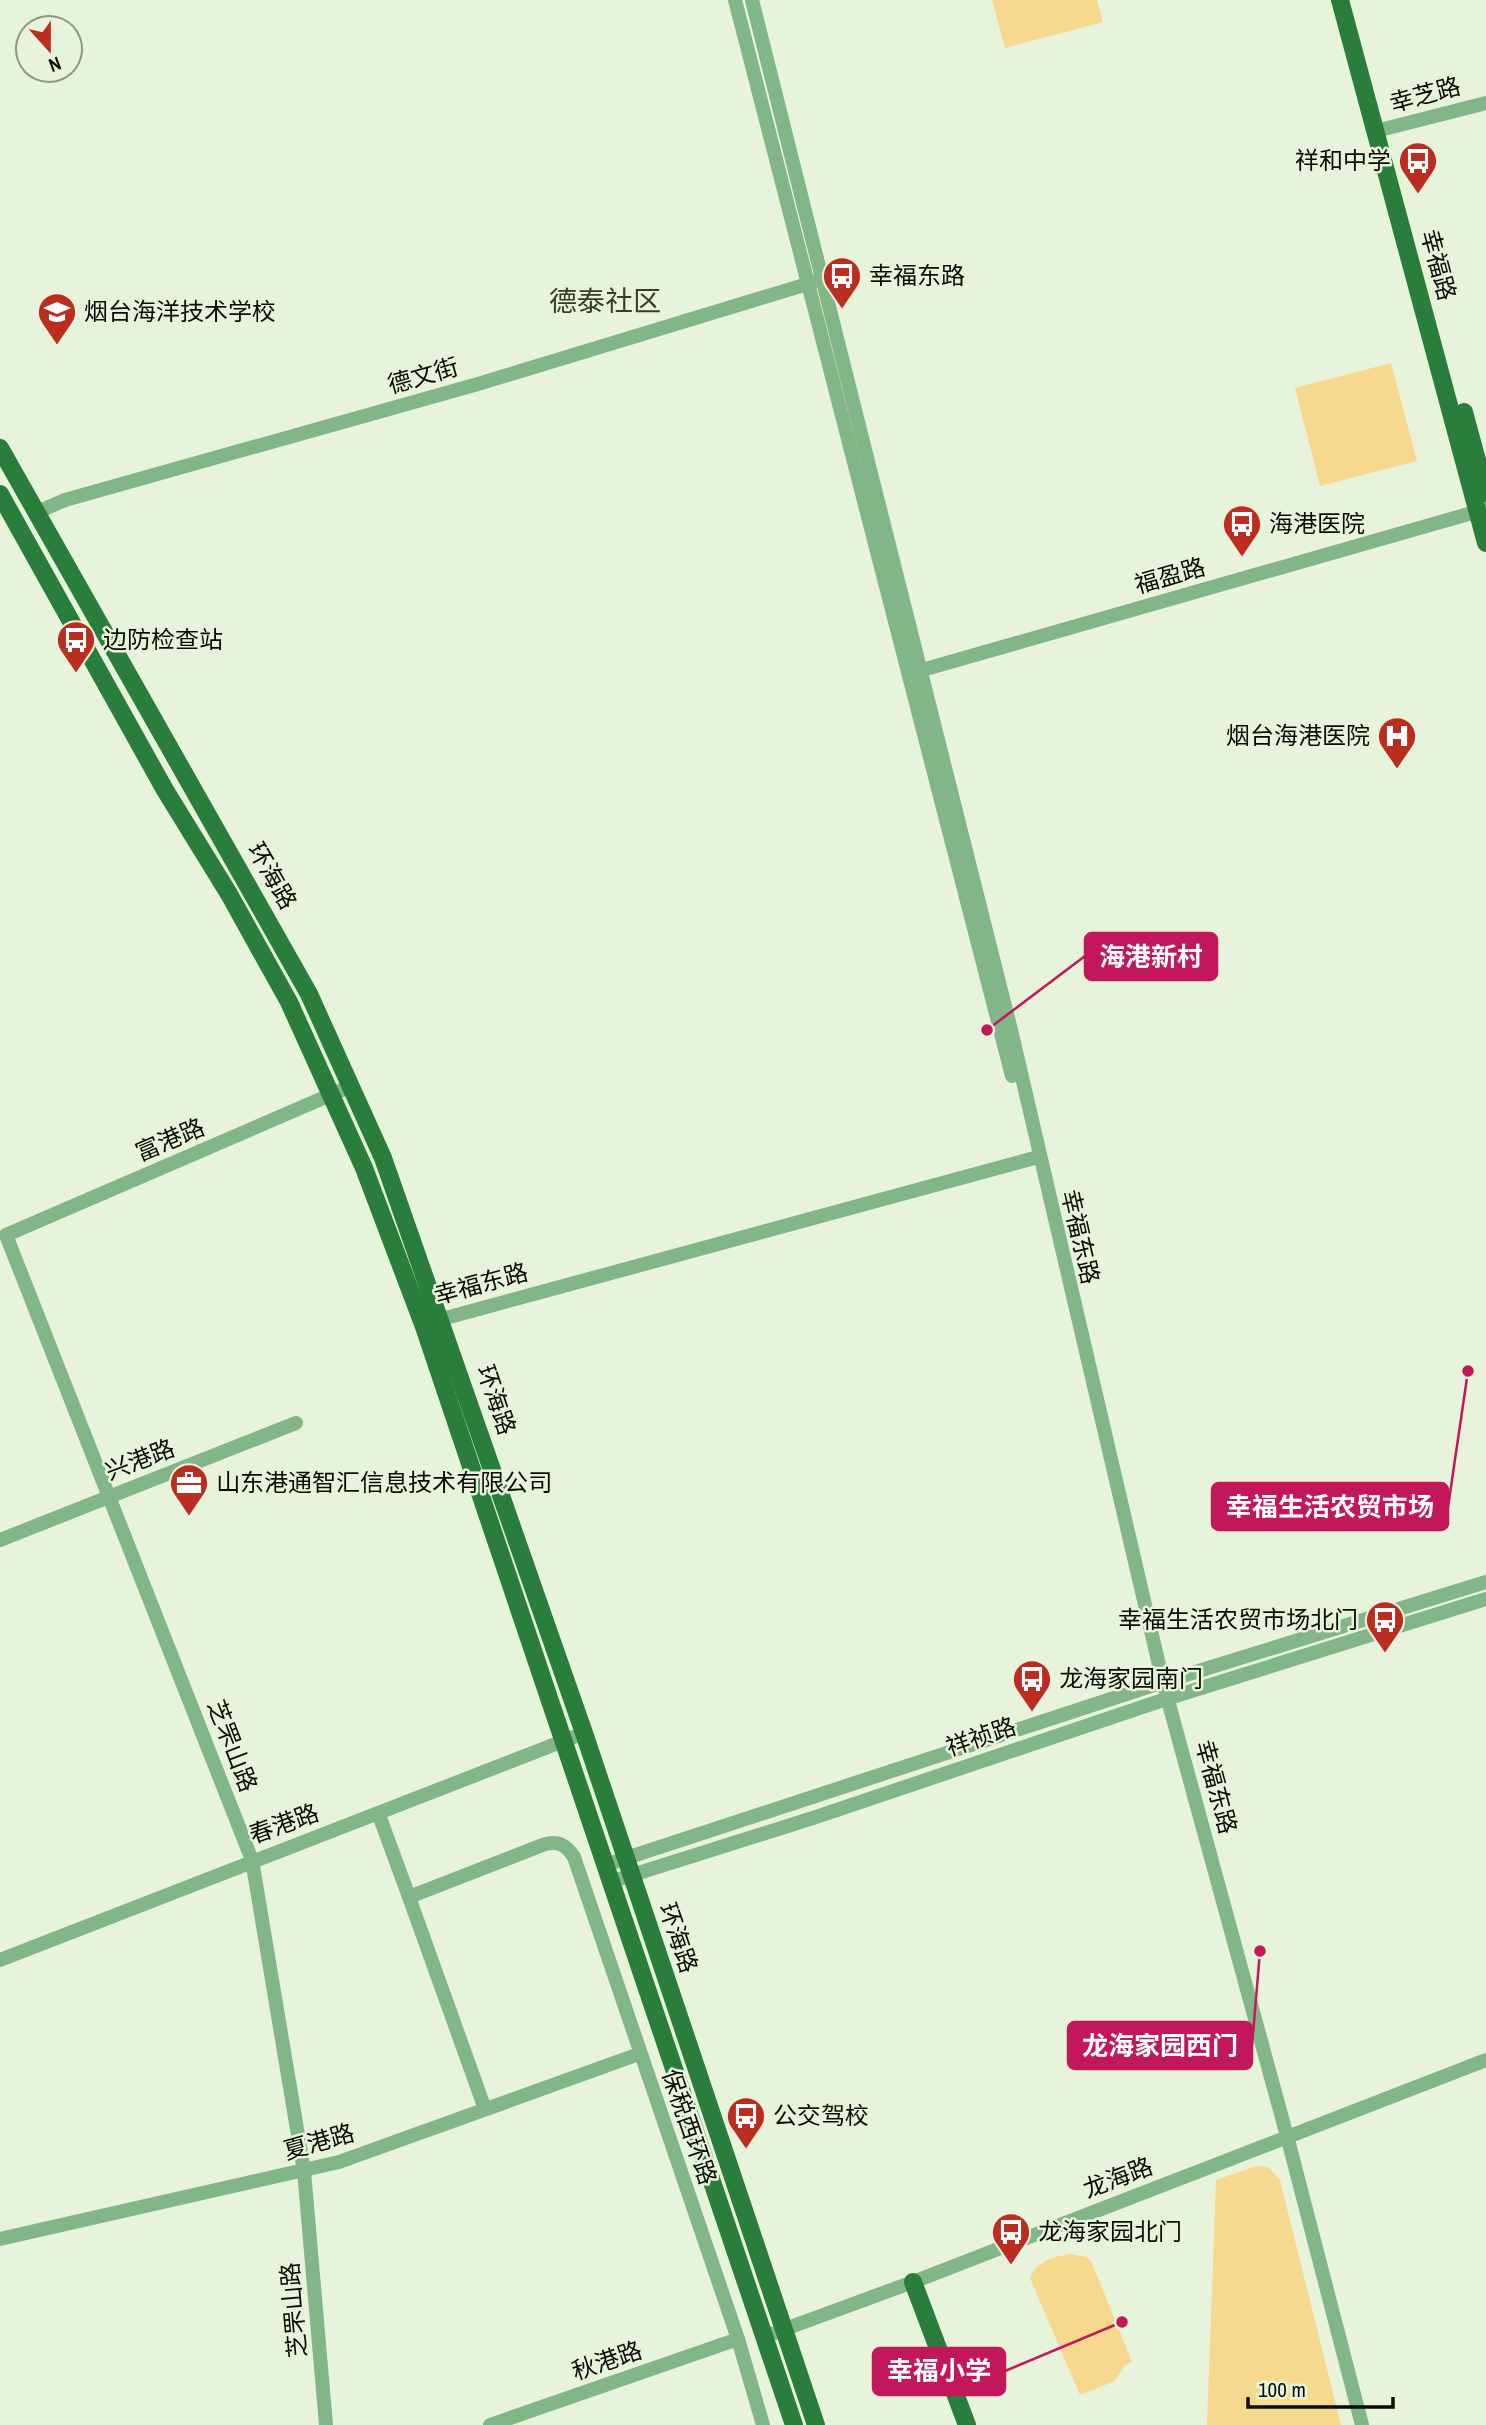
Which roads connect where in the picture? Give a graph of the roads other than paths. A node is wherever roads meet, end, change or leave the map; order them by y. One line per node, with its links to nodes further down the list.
1 (735, 0): 8 (street, 幸福东路)
2 (752, 0): 7 (street, 幸福东路)
3 (1340, 0): 6 (main road, 幸福路)
4 (1352, 0): 6 (main road, 幸福路)
5 (1486, 103): 6 (street, 幸芝路)
6 (1382, 130): 10 (main road, 幸福路); 12 (main road, 幸福路)
7 (822, 280): 8 (street, 德文街); 15 (street, 幸福东路)
8 (807, 284): 13 (street, 德文街); 16 (street, 幸福东路)
9 (0, 448): 13 (main road, 环海路)
10 (1486, 493)
11 (0, 494): 18 (main road, 环海路)
12 (1482, 510): 14 (main road, 幸福路); 15 (street, 福盈路)
13 (35, 513): 17 (main road, 环海路)
14 (1486, 543)
15 (921, 670): 16 (street, 福盈路); 19 (street, 幸福东路)
16 (906, 675): 19 (street, 幸福东路)
17 (351, 1086): 18 (street, 富港路); 21 (main road, 环海路)
18 (332, 1096): 20 (street, 富港路); 22 (main road, 环海路)
19 (1038, 1157): 21 (street, 幸福东路); 28 (street, 幸福东路)
20 (6, 1235): 24 (street, 芝罘山路)
21 (442, 1318): 22 (street, 幸福东路); 30 (main road, 环海路)
22 (423, 1324): 31 (main road, 环海路)
23 (296, 1423): 24 (street, 兴港路)
24 (109, 1497): 25 (street, 兴港路); 33 (street, 芝罘山路)
25 (0, 1540)
26 (1486, 1582): 28 (street)
27 (1486, 1599): 29 (street, 祥祯路)
28 (1163, 1682): 29 (street, 幸福东路); 34 (street)
29 (1169, 1698): 34 (street, 祥祯路); 41 (street, 幸福东路)
30 (584, 1733): 31 (street, 春港路); 34 (main road, 环海路)
31 (563, 1740): 32 (street, 春港路); 35 (main road, 环海路)
32 (379, 1815): 33 (street, 春港路); 36 (street)
33 (252, 1860): 37 (street, 春港路); 42 (street, 芝罘山路)
34 (628, 1867): 35 (street); 45 (main road, 环海路)
35 (608, 1874): 46 (main road, 环海路)
36 (410, 1897): 38 (street, 保税西环路); 40 (street)
37 (0, 1960)
38 (639, 2054): 40 (street, 夏港路); 47 (street, 保税西环路)
39 (1486, 2060): 41 (street, 龙海路)
40 (485, 2109): 42 (street, 夏港路)
41 (1287, 2136): 44 (street, 龙海路); 54 (street, 幸福东路)
42 (304, 2171): 43 (street, 夏港路); 48 (street, 芝罘山路)
43 (0, 2239)
44 (913, 2282): 45 (street, 龙海路); 53 (main road)
45 (785, 2328): 46 (street, 龙海路); 52 (main road, 环海路)
46 (766, 2336): 51 (main road, 环海路)
47 (738, 2339): 49 (street, 秋港路); 50 (street, 保税西环路)
48 (326, 2425)
49 (490, 2425)
50 (763, 2425)
51 (794, 2425)
52 (816, 2425)
53 (967, 2425)
54 (1362, 2425)

